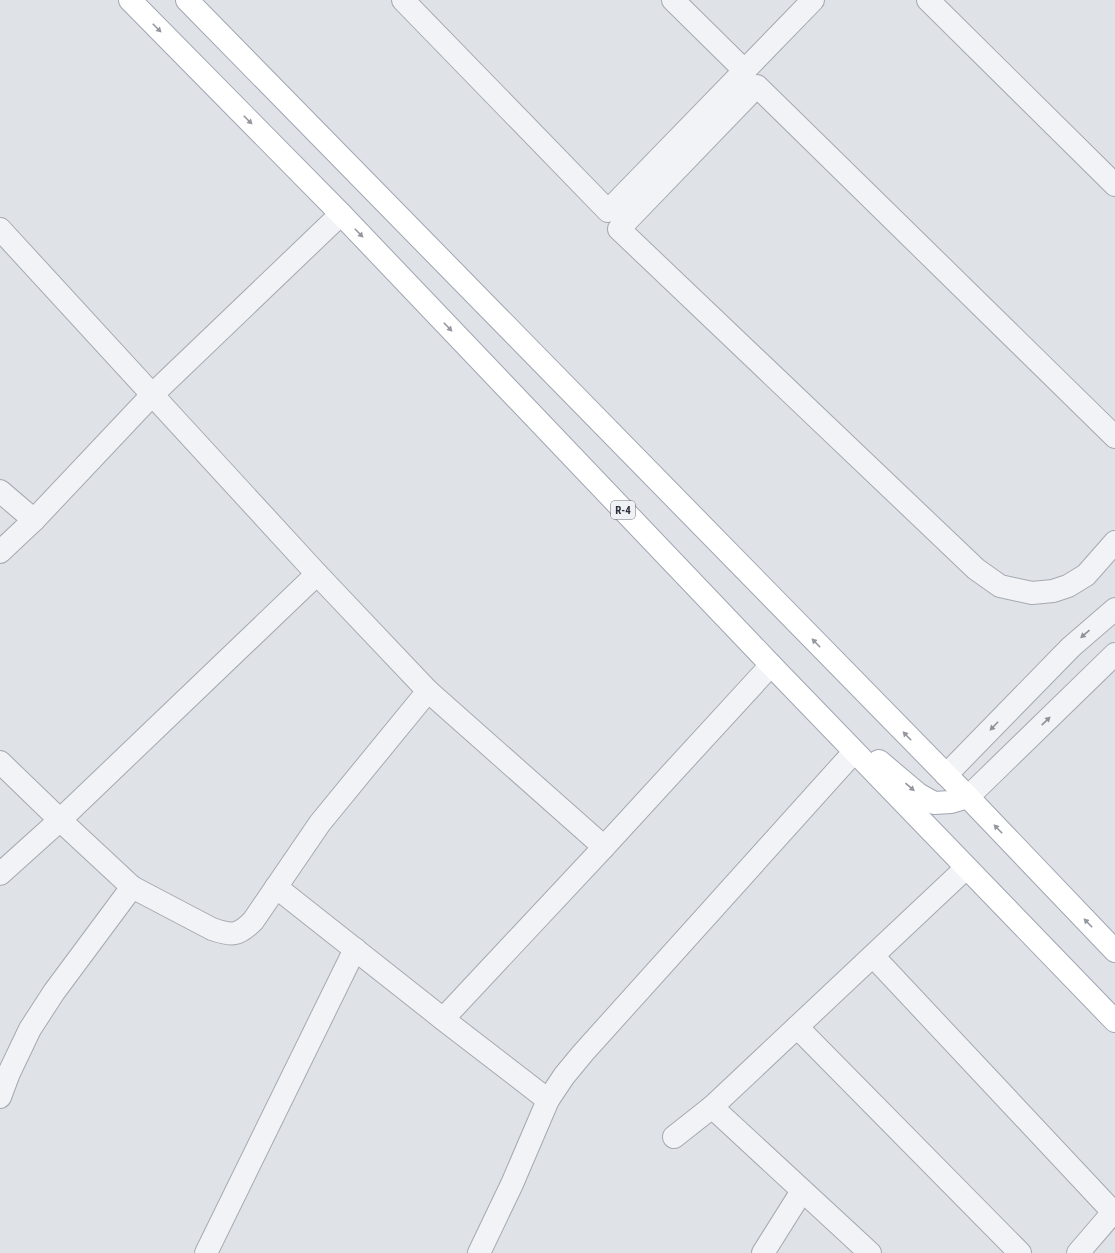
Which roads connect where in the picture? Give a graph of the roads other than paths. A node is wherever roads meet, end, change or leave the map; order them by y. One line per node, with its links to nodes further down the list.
1 (130, 0): 9 (main road, R-4, one-way to 9)
2 (187, 0): 24 (main road, one-way to 2)
3 (403, 0): 7 (street)
4 (673, 0): 7 (street)
5 (813, 0): 7 (street)
6 (928, 0): 8 (street)
7 (744, 70)
8 (1115, 185)
9 (340, 214): 11 (street); 20 (main road, R-4, one-way to 20)
10 (0, 229): 11 (street)
11 (152, 394): 14 (street); 17 (street)
12 (1115, 437): 15 (street)
13 (0, 491): 14 (street)
14 (34, 520): 16 (street)
15 (1115, 542)
16 (0, 552)
17 (317, 574): 21 (street); 26 (street)
18 (1115, 609): 24 (street, one-way to 24)
19 (1115, 654): 25 (street, one-way to 19)
20 (771, 665): 22 (main road, R-4); 27 (street)
21 (428, 691): 27 (street); 31 (street)
22 (854, 752): 25 (main road, one-way to 25); 28 (main road, R-4); 39 (street)
23 (0, 762): 26 (street)
24 (946, 775): 25 (main road)
25 (968, 798): 33 (main road, one-way to 25)
26 (60, 820): 29 (street); 30 (street)
27 (604, 847): 35 (street)
28 (966, 868): 34 (street); 36 (main road, R-4)
29 (0, 874)
30 (132, 887): 31 (street); 38 (street)
31 (276, 887): 32 (street)
32 (355, 949): 35 (street); 44 (street)
33 (1115, 951)
34 (873, 956): 37 (street); 43 (street)
35 (443, 1019): 39 (street)
36 (1115, 1021)
37 (797, 1027): 40 (street); 48 (street)
38 (0, 1097)
39 (548, 1100): 45 (street)
40 (712, 1107): 41 (street); 42 (street)
41 (674, 1137)
42 (802, 1191): 46 (street); 47 (street)
43 (1114, 1211): 49 (street)
44 (206, 1253)
45 (478, 1253)
46 (763, 1253)
47 (870, 1253)
48 (1020, 1253)
49 (1078, 1253)

